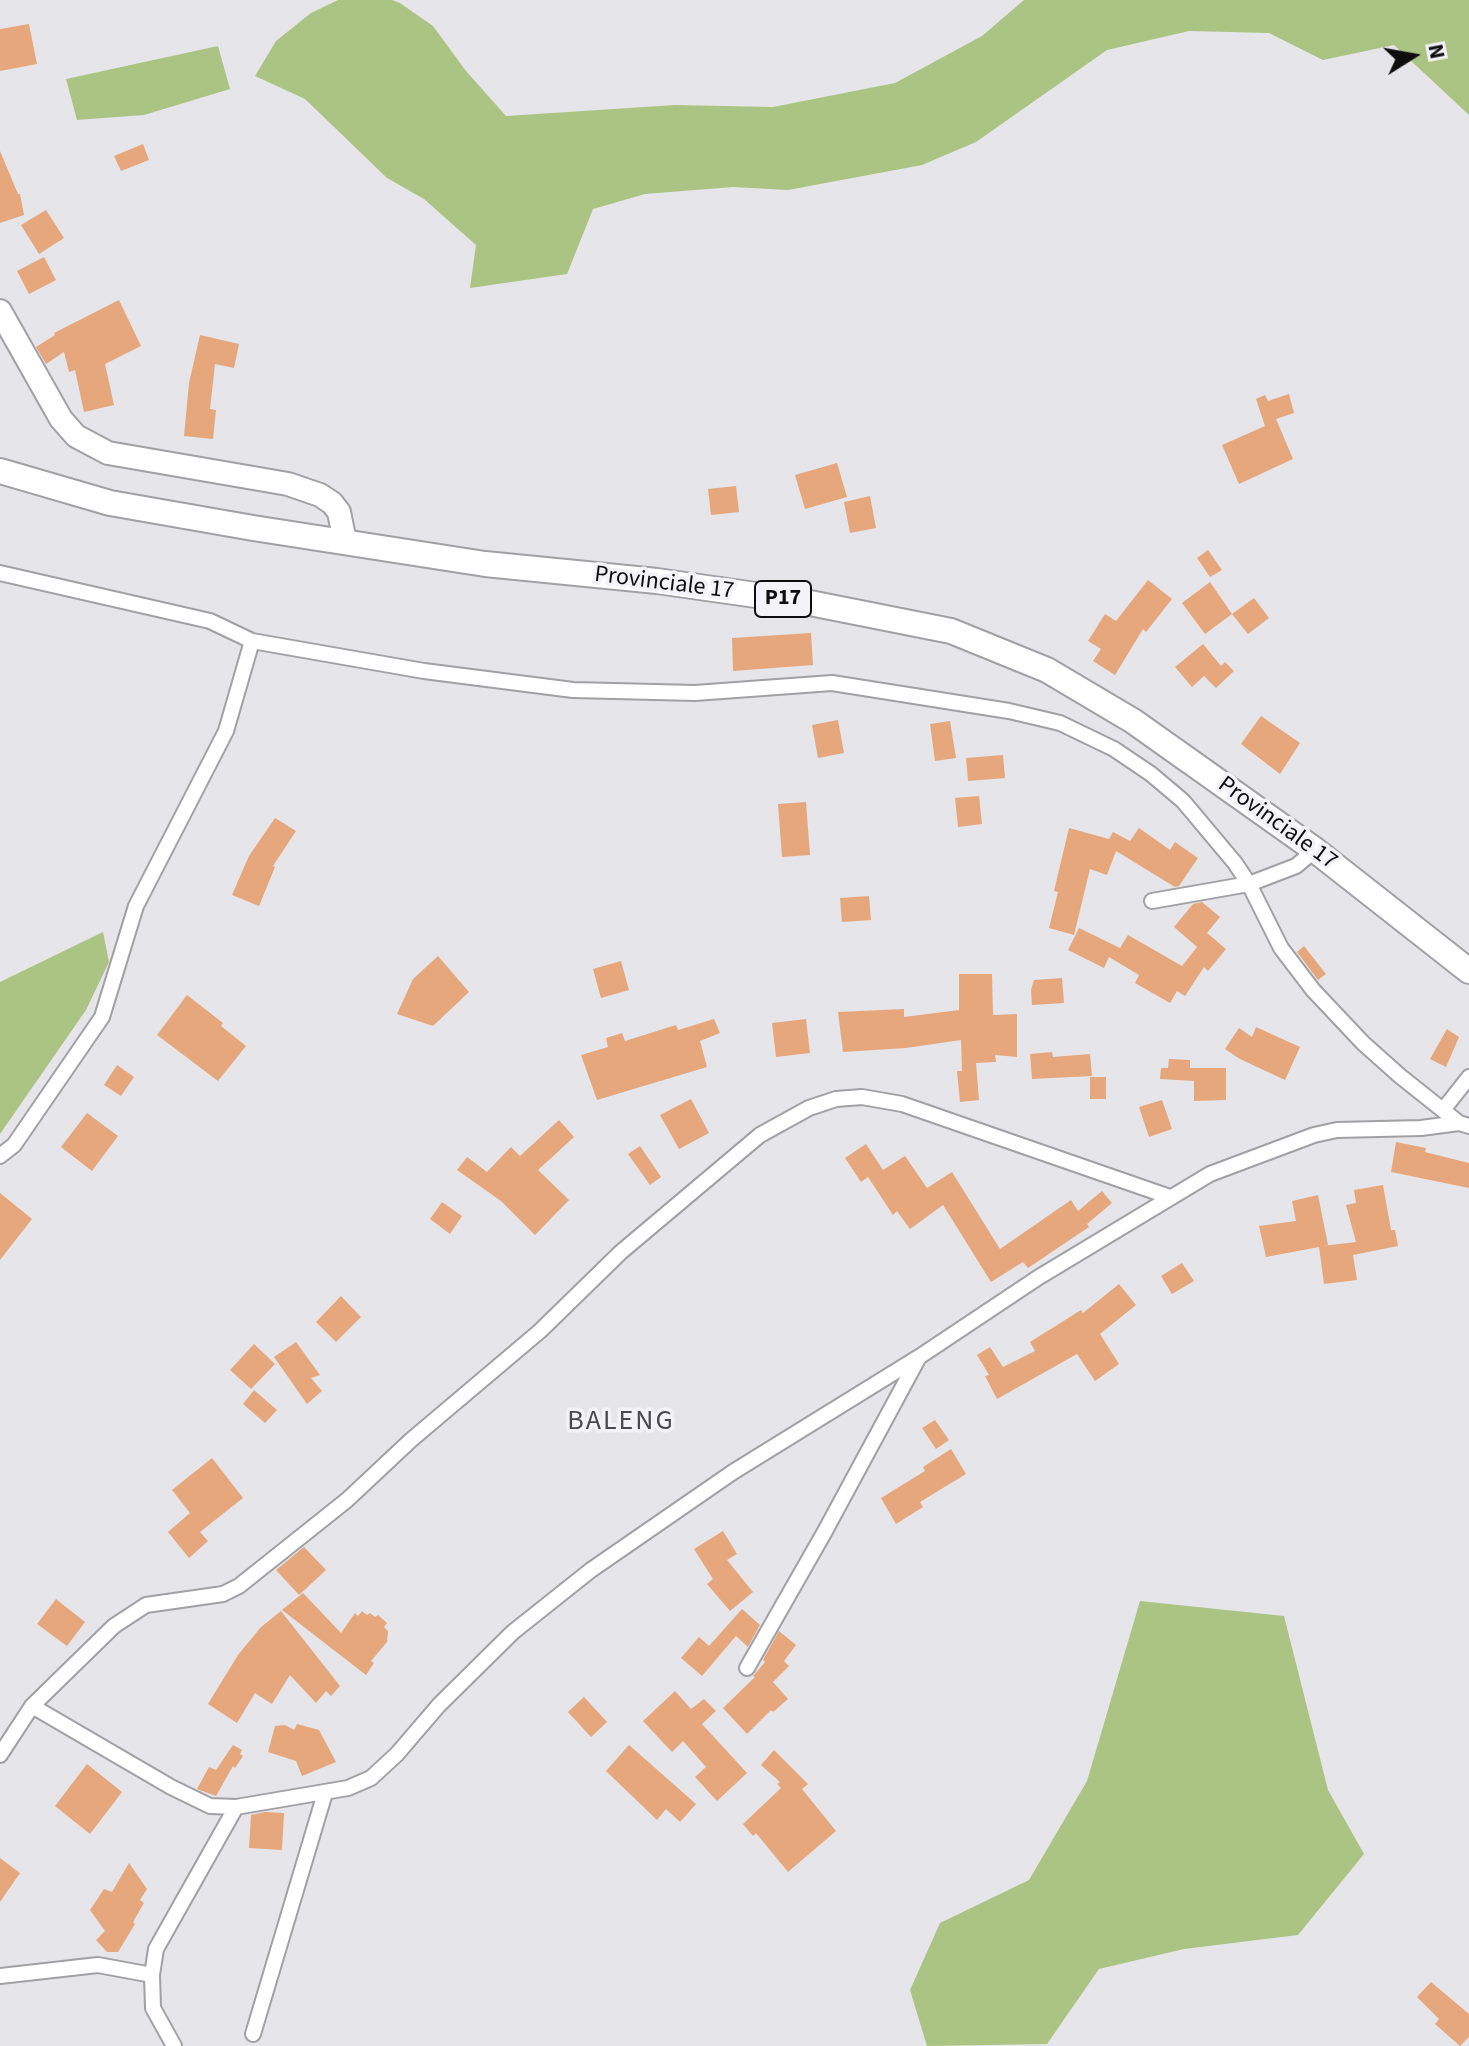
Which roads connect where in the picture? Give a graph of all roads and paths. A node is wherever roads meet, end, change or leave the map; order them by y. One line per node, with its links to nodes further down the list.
1 (0, 311): 3 (street)
2 (0, 471): 3 (main road, Provinciale 17 / P17)
3 (345, 542): 6 (main road, Provinciale 17 / P17)
4 (0, 573): 5 (street)
5 (252, 641): 7 (street); 13 (street)
6 (1315, 850): 7 (street); 9 (main road, Provinciale 17 / P17)
7 (1249, 884): 8 (street); 11 (street)
8 (1152, 901)
9 (1469, 971)
10 (1469, 1077): 11 (street)
11 (1443, 1110): 12 (street)
12 (1464, 1124): 14 (street)
13 (0, 1156)
14 (1170, 1197): 15 (street); 17 (street)
15 (919, 1357): 16 (street); 19 (street)
16 (747, 1668)
17 (32, 1706): 18 (street); 20 (street)
18 (0, 1755)
19 (325, 1793): 20 (street); 23 (street)
20 (236, 1807): 21 (street)
21 (152, 1975): 22 (street); 24 (street)
22 (0, 1976)
23 (253, 2034)
24 (174, 2046)

